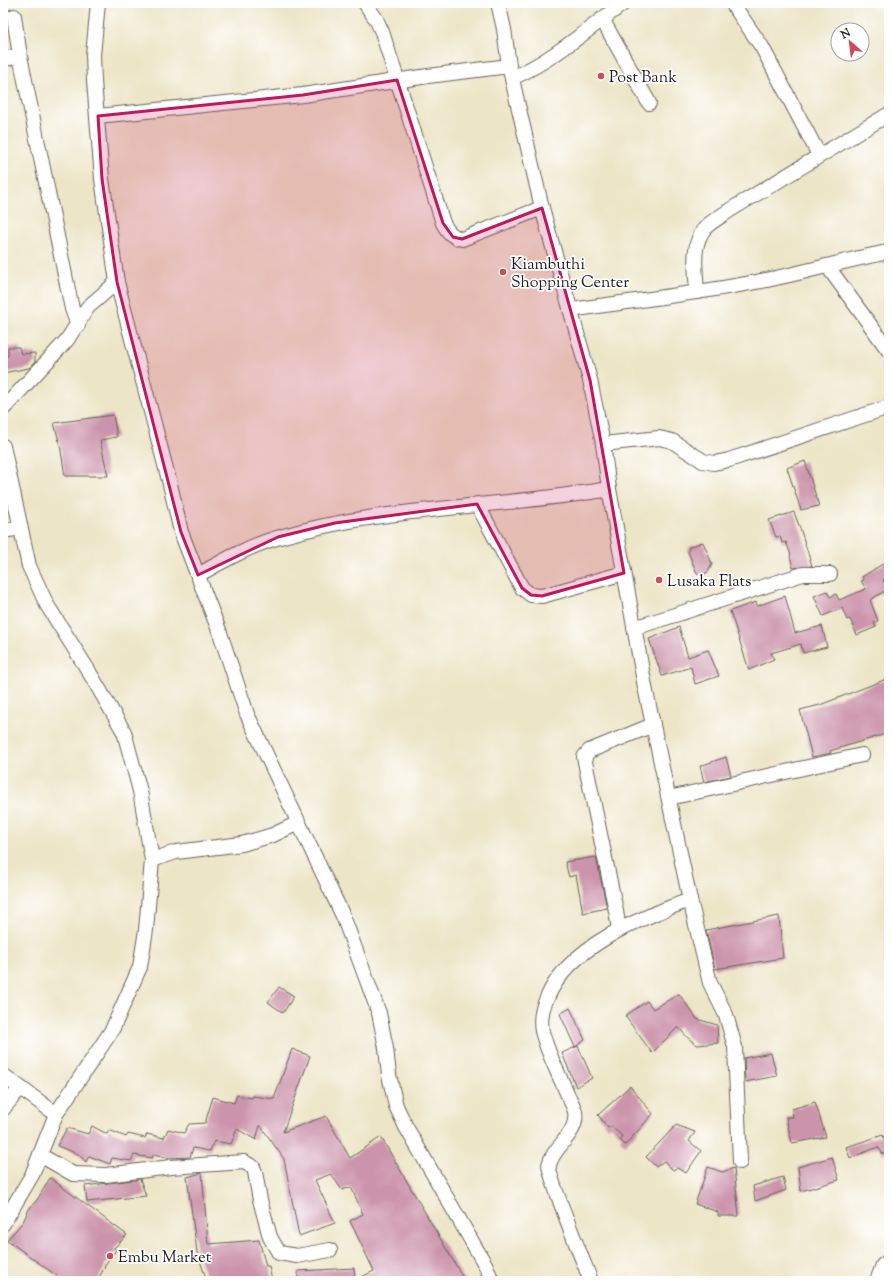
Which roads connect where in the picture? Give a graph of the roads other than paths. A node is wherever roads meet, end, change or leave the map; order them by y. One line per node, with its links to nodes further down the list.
1 (98, 3): 14 (street)
2 (365, 3): 11 (street)
3 (498, 3): 10 (street)
4 (624, 3): 7 (street)
5 (732, 3): 15 (street)
6 (14, 16): 8 (street)
7 (602, 19): 10 (street); 12 (street)
8 (20, 56): 9 (street); 22 (street)
9 (3, 59)
10 (511, 72): 11 (street); 16 (street)
11 (397, 80): 14 (street); 16 (street)
12 (649, 103)
13 (889, 114): 15 (street)
14 (98, 116): 19 (street)
15 (819, 155): 20 (street)
16 (542, 208): 21 (street)
17 (889, 252): 18 (street)
18 (828, 266): 20 (street); 23 (street)
19 (117, 282): 22 (street); 34 (street)
20 (697, 292): 21 (street)
21 (570, 310): 26 (street)
22 (78, 325): 25 (street)
23 (889, 351)
24 (889, 407): 26 (street)
25 (3, 410)
26 (603, 444): 28 (street)
27 (3, 446): 30 (street)
28 (609, 489): 29 (street); 32 (street)
29 (477, 504): 32 (street); 34 (street)
30 (20, 528): 31 (street); 40 (street)
31 (3, 531)
32 (624, 573): 35 (street)
33 (830, 574): 35 (street)
34 (198, 575): 39 (street)
35 (634, 628): 36 (street)
36 (653, 724): 38 (street); 42 (street)
37 (862, 755): 38 (street)
38 (669, 798): 41 (street)
39 (298, 823): 40 (street); 52 (street)
40 (152, 860): 46 (street)
41 (690, 900): 42 (street); 48 (street)
42 (619, 930): 53 (street)
43 (3, 1075): 44 (street)
44 (20, 1088): 45 (street); 46 (street)
45 (3, 1109)
46 (56, 1114): 47 (street)
47 (40, 1155): 49 (street); 50 (street)
48 (740, 1162)
49 (3, 1224)
50 (330, 1250)
51 (889, 1261): 54 (street)
52 (492, 1281)
53 (591, 1281)
54 (877, 1281)

